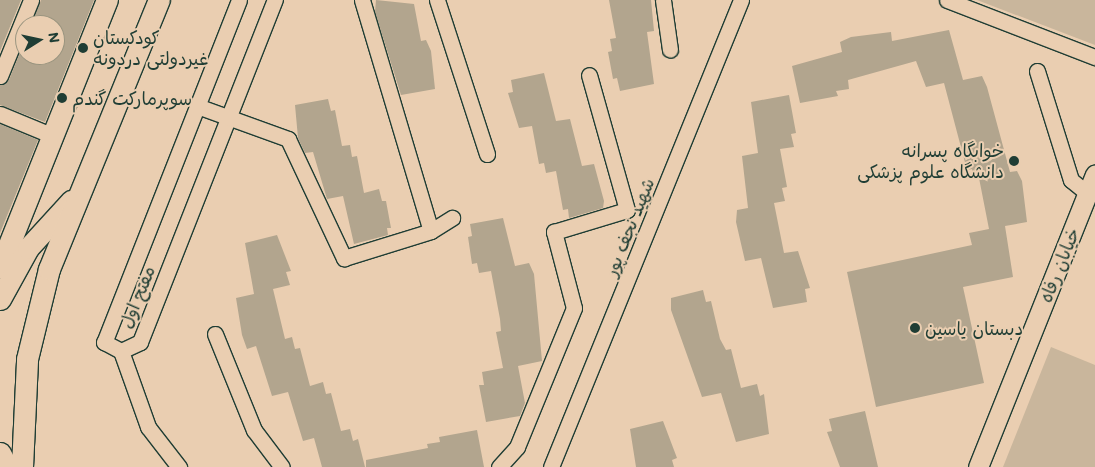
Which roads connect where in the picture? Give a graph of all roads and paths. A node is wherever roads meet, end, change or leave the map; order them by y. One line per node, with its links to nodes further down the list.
1 (31, 0): 15 (street)
2 (108, 0): 19 (main road)
3 (159, 0): 23 (main road)
4 (239, 0): 16 (street, مفتح اول)
5 (275, 0): 18 (street, مفتح اول)
6 (362, 0): 25 (street)
7 (437, 0): 20 (street)
8 (663, 0): 11 (street)
9 (741, 0): 36 (street, شهید نجف پور)
10 (947, 0): 12 (street)
11 (670, 50)
12 (1095, 57)
13 (1036, 71): 22 (street)
14 (589, 75): 35 (street)
15 (0, 76)
16 (197, 106): 18 (street); 29 (street, مفتح اول)
17 (0, 114): 19 (street)
18 (228, 118): 25 (street); 29 (street, مفتح اول)
19 (51, 135): 26 (main road)
20 (487, 154)
21 (1095, 174): 22 (street, خیابان رفاه)
22 (1088, 193): 37 (street, خیابان رفاه)
23 (76, 196): 27 (main road); 32 (main road)
24 (452, 218): 25 (street)
25 (431, 231)
26 (0, 268)
27 (0, 299)
28 (215, 334): 34 (street)
29 (121, 351): 33 (street)
30 (0, 453): 31 (main road)
31 (8, 467)
32 (22, 467)
33 (179, 467)
34 (282, 467)
35 (499, 467)
36 (551, 467)
37 (978, 467)

